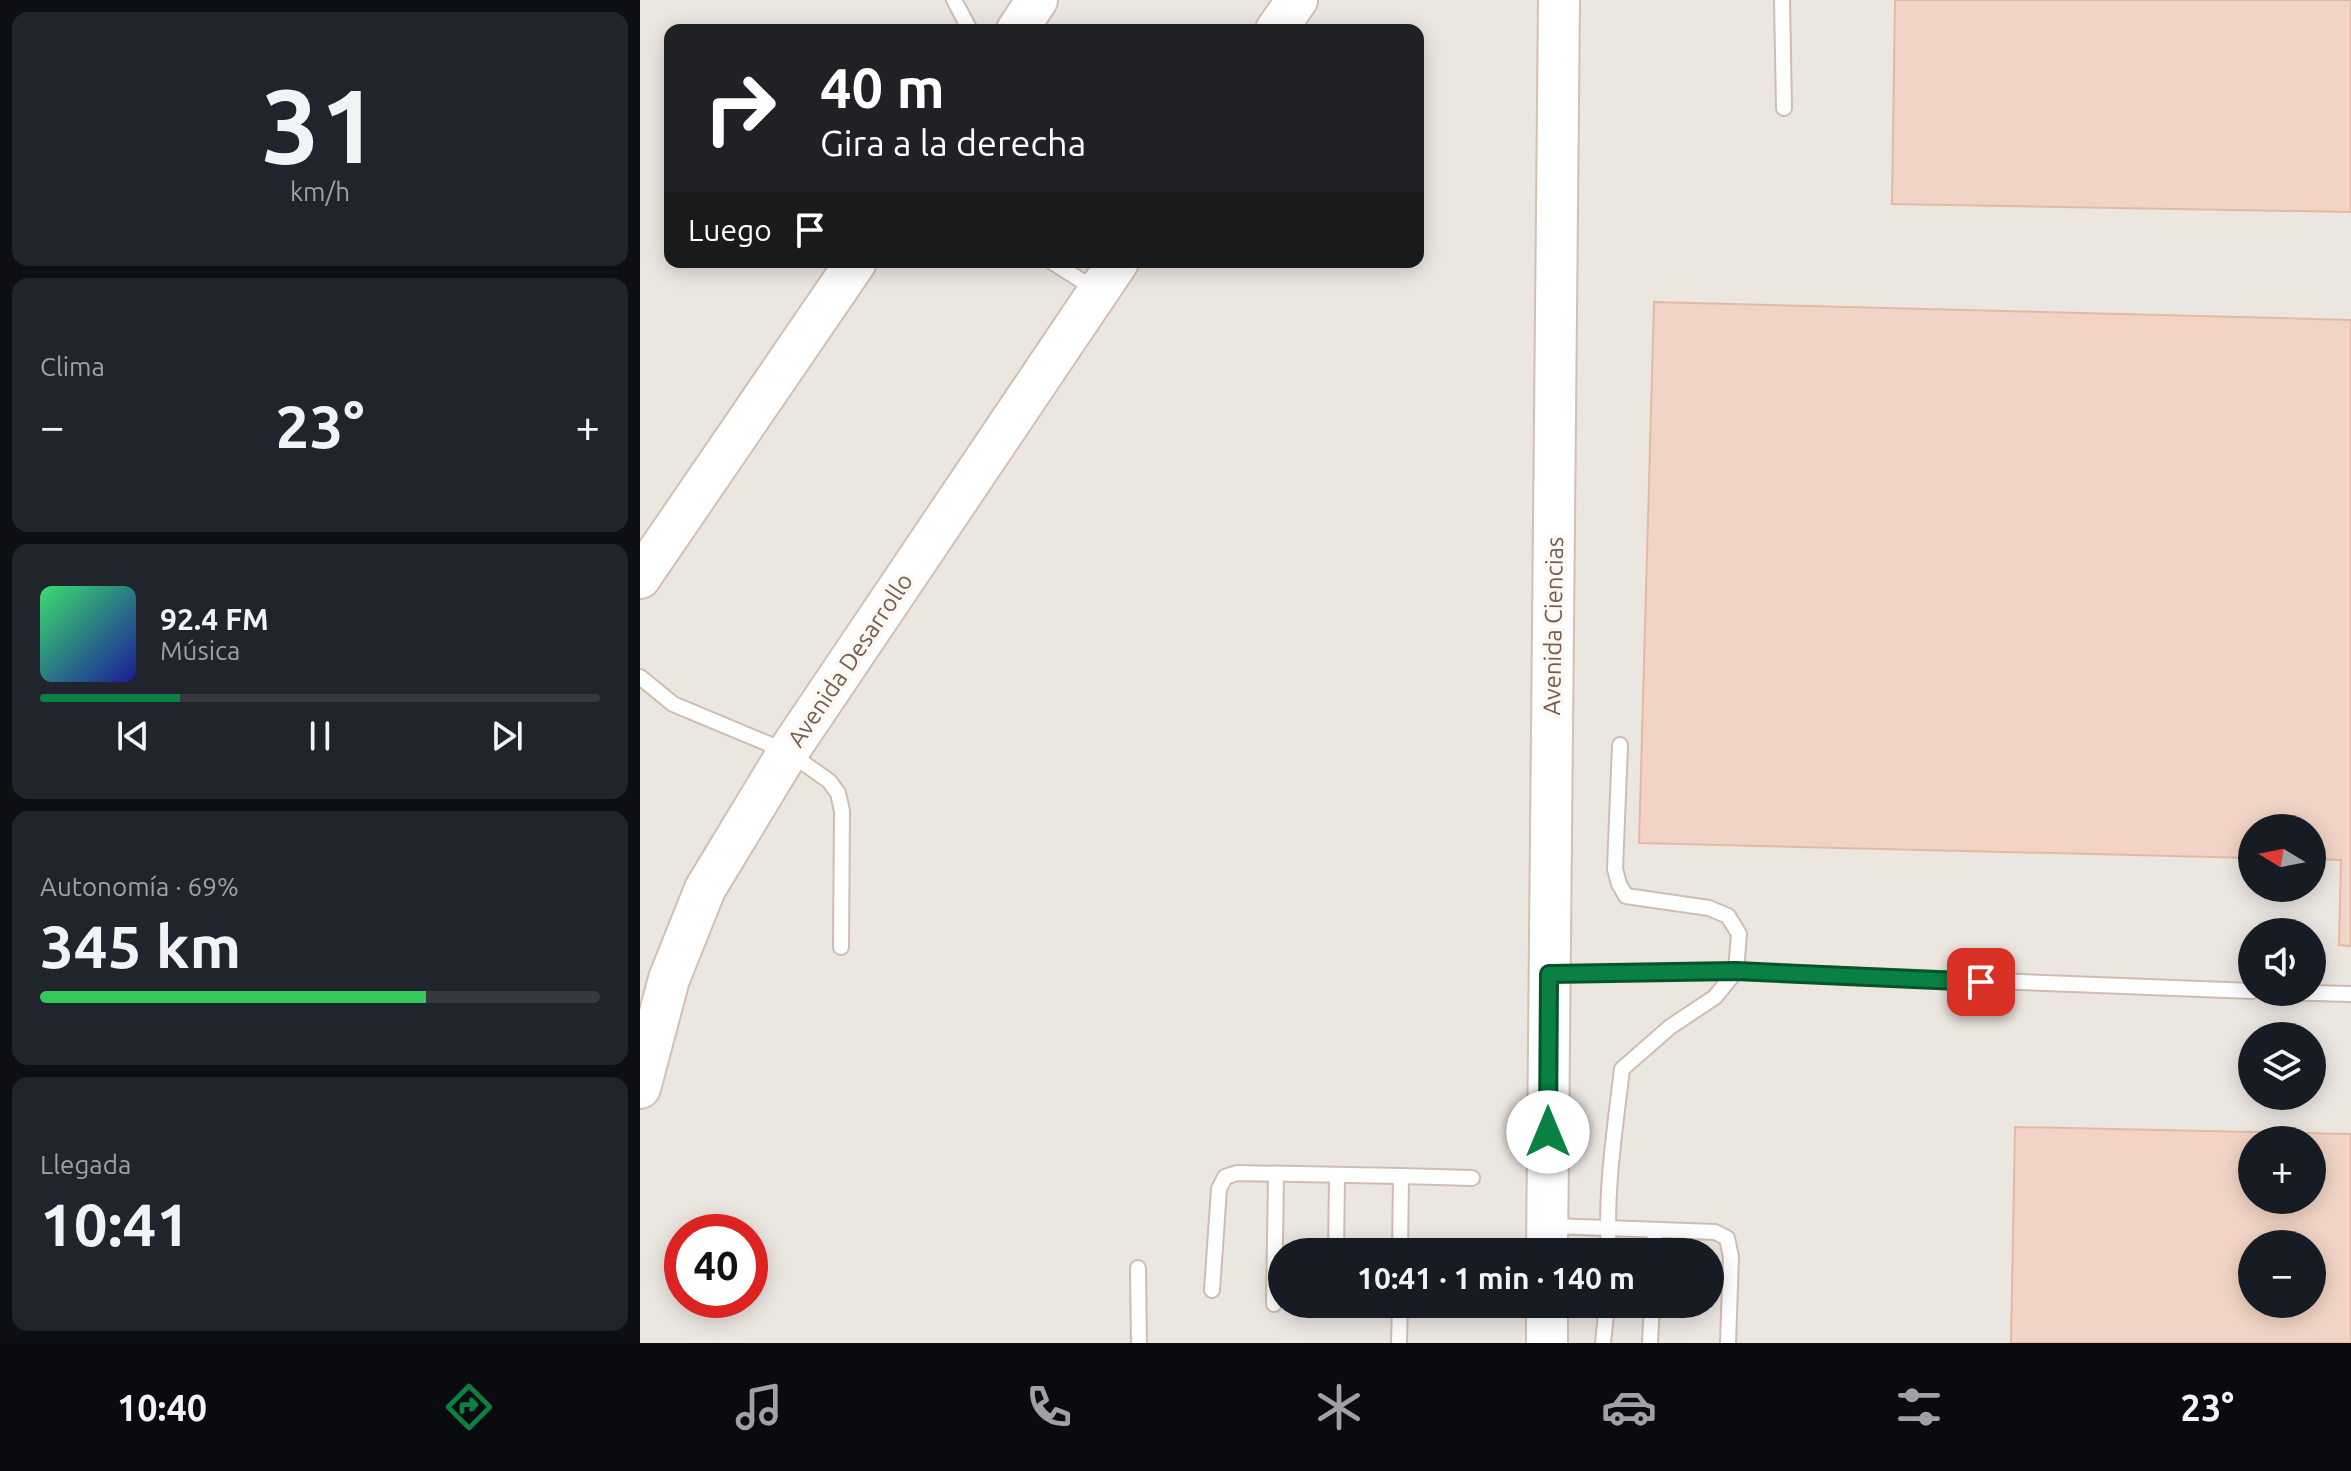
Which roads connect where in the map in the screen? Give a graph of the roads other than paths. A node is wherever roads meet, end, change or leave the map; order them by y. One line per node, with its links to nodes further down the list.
1 (954, 0): 6 (lane)
2 (1037, 0): 7 (main road)
3 (1297, 0): 8 (main road)
4 (1559, 0): 19 (main road, Avenida Ciencias)
5 (1782, 0): 9 (lane)
6 (967, 24)
7 (1021, 24)
8 (1280, 24)
9 (1784, 108)
10 (852, 268): 13 (main road)
11 (1076, 268): 12 (lane)
12 (1108, 276): 16 (main road, Avenida Desarrollo)
13 (640, 578)
14 (640, 677): 16 (lane)
15 (1620, 745): 18 (lane)
16 (788, 752): 17 (lane); 23 (main road, Avenida Desarrollo)
17 (841, 947)
18 (1736, 971): 19 (lane); 20 (lane); 28 (lane)
19 (1549, 974): 33 (main road, Avenida Ciencias)
20 (2238, 991)
21 (2326, 993): 22 (lane)
22 (2351, 994)
23 (640, 1088)
24 (1276, 1175): 25 (lane); 30 (lane); 38 (lane)
25 (1337, 1176): 26 (lane); 31 (lane)
26 (1401, 1176): 27 (lane); 32 (lane)
27 (1472, 1178)
28 (1607, 1228): 29 (lane); 34 (lane); 35 (lane)
29 (1655, 1230): 36 (lane); 48 (lane)
30 (1275, 1238)
31 (1336, 1238)
32 (1400, 1238)
33 (1547, 1238)
34 (1552, 1238)
35 (1608, 1238)
36 (1655, 1238)
37 (1138, 1268): 43 (lane)
38 (1212, 1290)
39 (1400, 1318): 44 (lane)
40 (1547, 1318): 45 (main road)
41 (1606, 1318): 46 (lane)
42 (1651, 1318): 47 (lane)
43 (1139, 1343)
44 (1399, 1343)
45 (1547, 1343)
46 (1603, 1343)
47 (1650, 1343)
48 (1728, 1343)

